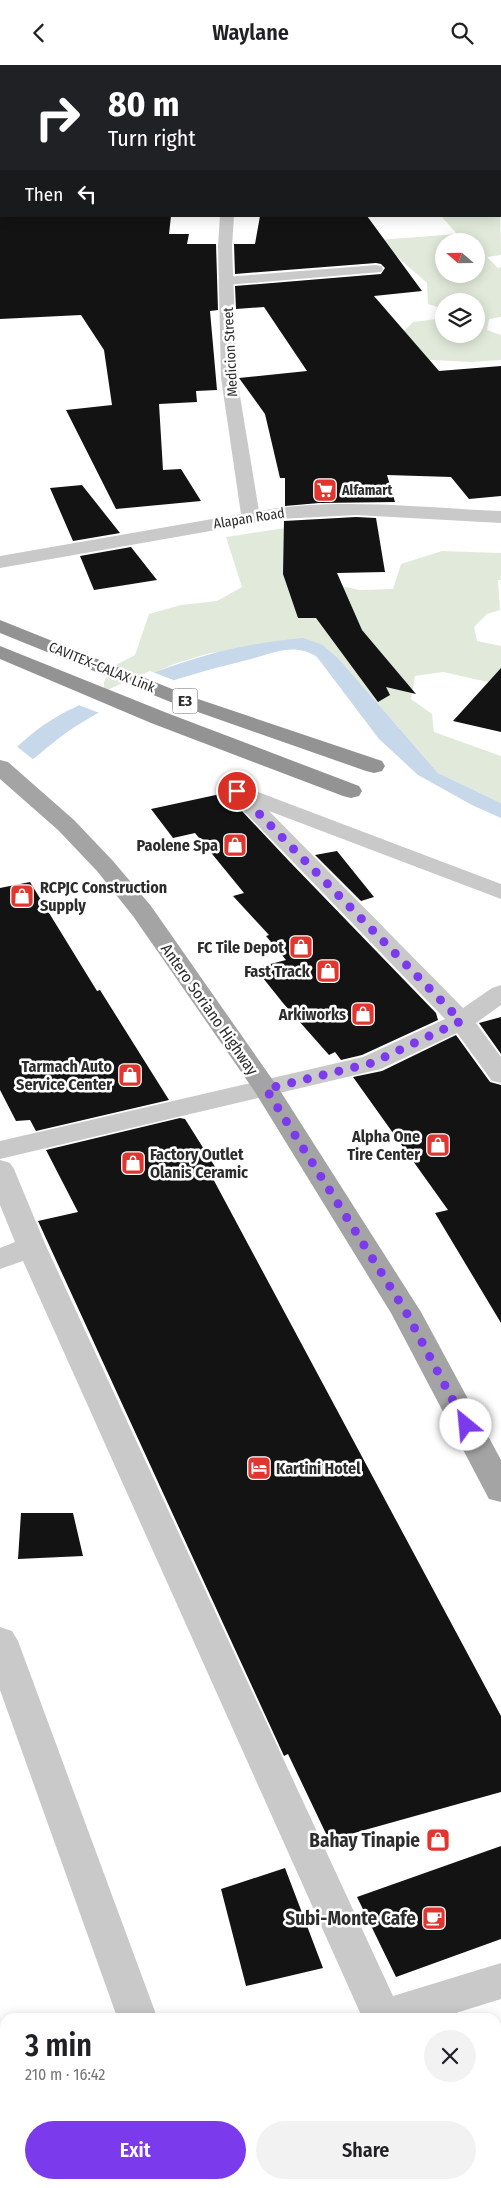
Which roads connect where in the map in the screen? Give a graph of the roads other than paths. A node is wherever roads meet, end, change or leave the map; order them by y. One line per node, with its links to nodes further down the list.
1 (227, 217): 3 (street, Medicion Street)
2 (376, 269): 3 (street)
3 (226, 281): 4 (street, Medicion Street)
4 (251, 517): 5 (street, Alapan Road); 6 (street, Alapan Road)
5 (501, 517)
6 (0, 562)
7 (0, 626): 9 (highway, CAVITEX–CALAX Link / E3)
8 (0, 653): 11 (highway, CAVITEX–CALAX Link / E3)
9 (374, 766)
10 (0, 767): 16 (main road, Antero Soriano Highway)
11 (351, 791)
12 (501, 892): 14 (street)
13 (501, 993): 14 (street)
14 (461, 1021): 15 (street); 16 (street)
15 (501, 1075)
16 (266, 1089): 17 (street); 21 (main road, Antero Soriano Highway)
17 (0, 1150)
18 (0, 1169): 19 (street)
19 (31, 1246): 20 (street); 25 (street)
20 (0, 1259)
21 (501, 1490)
22 (0, 1641): 24 (street)
23 (501, 1981): 26 (street)
24 (136, 2013)
25 (381, 2013)
26 (396, 2013)

